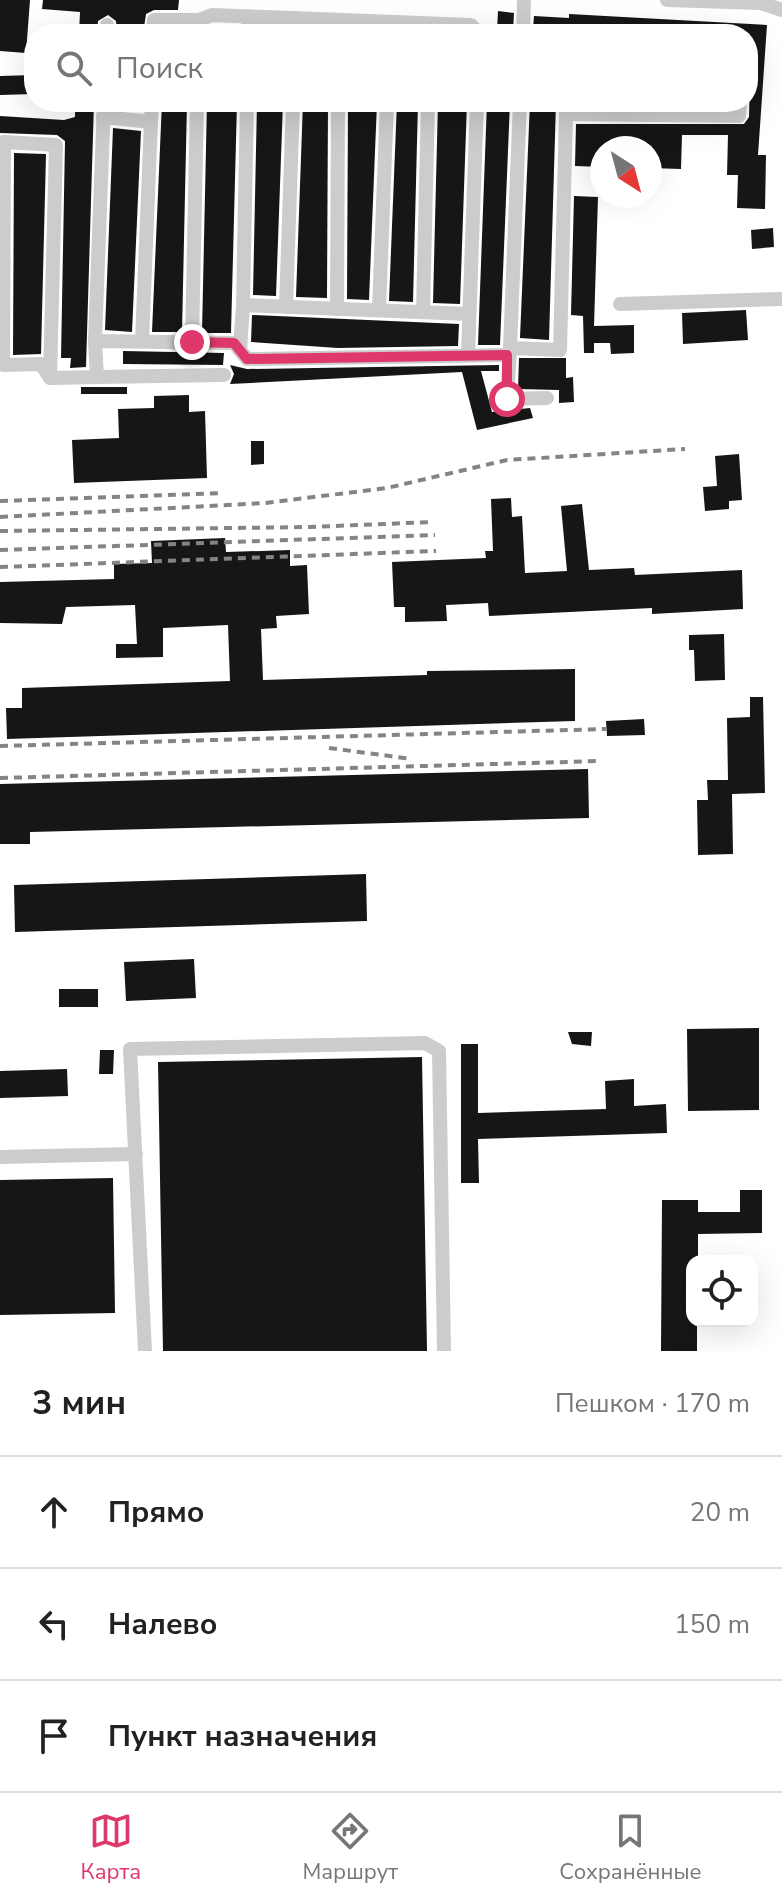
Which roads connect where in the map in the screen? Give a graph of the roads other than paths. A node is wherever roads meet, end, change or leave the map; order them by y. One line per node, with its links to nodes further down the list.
1 (524, 0): 12 (lane)
2 (667, 0): 3 (lane)
3 (782, 10)
4 (248, 16): 5 (lane); 8 (lane); 9 (lane)
5 (295, 18): 10 (lane); 11 (lane)
6 (154, 24): 7 (lane)
7 (180, 24)
8 (202, 24)
9 (248, 24)
10 (295, 24)
11 (324, 24)
12 (523, 24)
13 (104, 112): 36 (lane)
14 (112, 112): 27 (lane)
15 (152, 112): 27 (lane)
16 (197, 112): 38 (lane)
17 (247, 112): 30 (lane)
18 (293, 112): 31 (lane)
19 (338, 112): 32 (lane)
20 (387, 112): 33 (lane)
21 (428, 112): 34 (lane)
22 (477, 112): 35 (lane)
23 (520, 112): 40 (lane)
24 (566, 112): 40 (lane)
25 (652, 112): 26 (lane)
26 (739, 112)
27 (151, 122): 37 (lane)
28 (782, 299): 29 (lane)
29 (620, 304)
30 (243, 305): 31 (lane); 39 (lane)
31 (286, 307): 32 (lane)
32 (337, 309): 33 (lane)
33 (379, 310): 34 (lane)
34 (423, 312): 35 (lane)
35 (469, 314): 41 (lane)
36 (95, 341): 37 (lane); 43 (lane)
37 (142, 341): 38 (lane)
38 (192, 342): 39 (lane)
39 (240, 350): 41 (lane)
40 (509, 352): 41 (lane); 45 (lane)
41 (468, 355)
42 (224, 375): 43 (lane)
43 (97, 377): 44 (lane)
44 (50, 378): 44 (lane)
45 (547, 398)
46 (136, 1154): 47 (lane); 48 (lane); 49 (lane)
47 (0, 1157)
48 (145, 1351)
49 (444, 1351)

